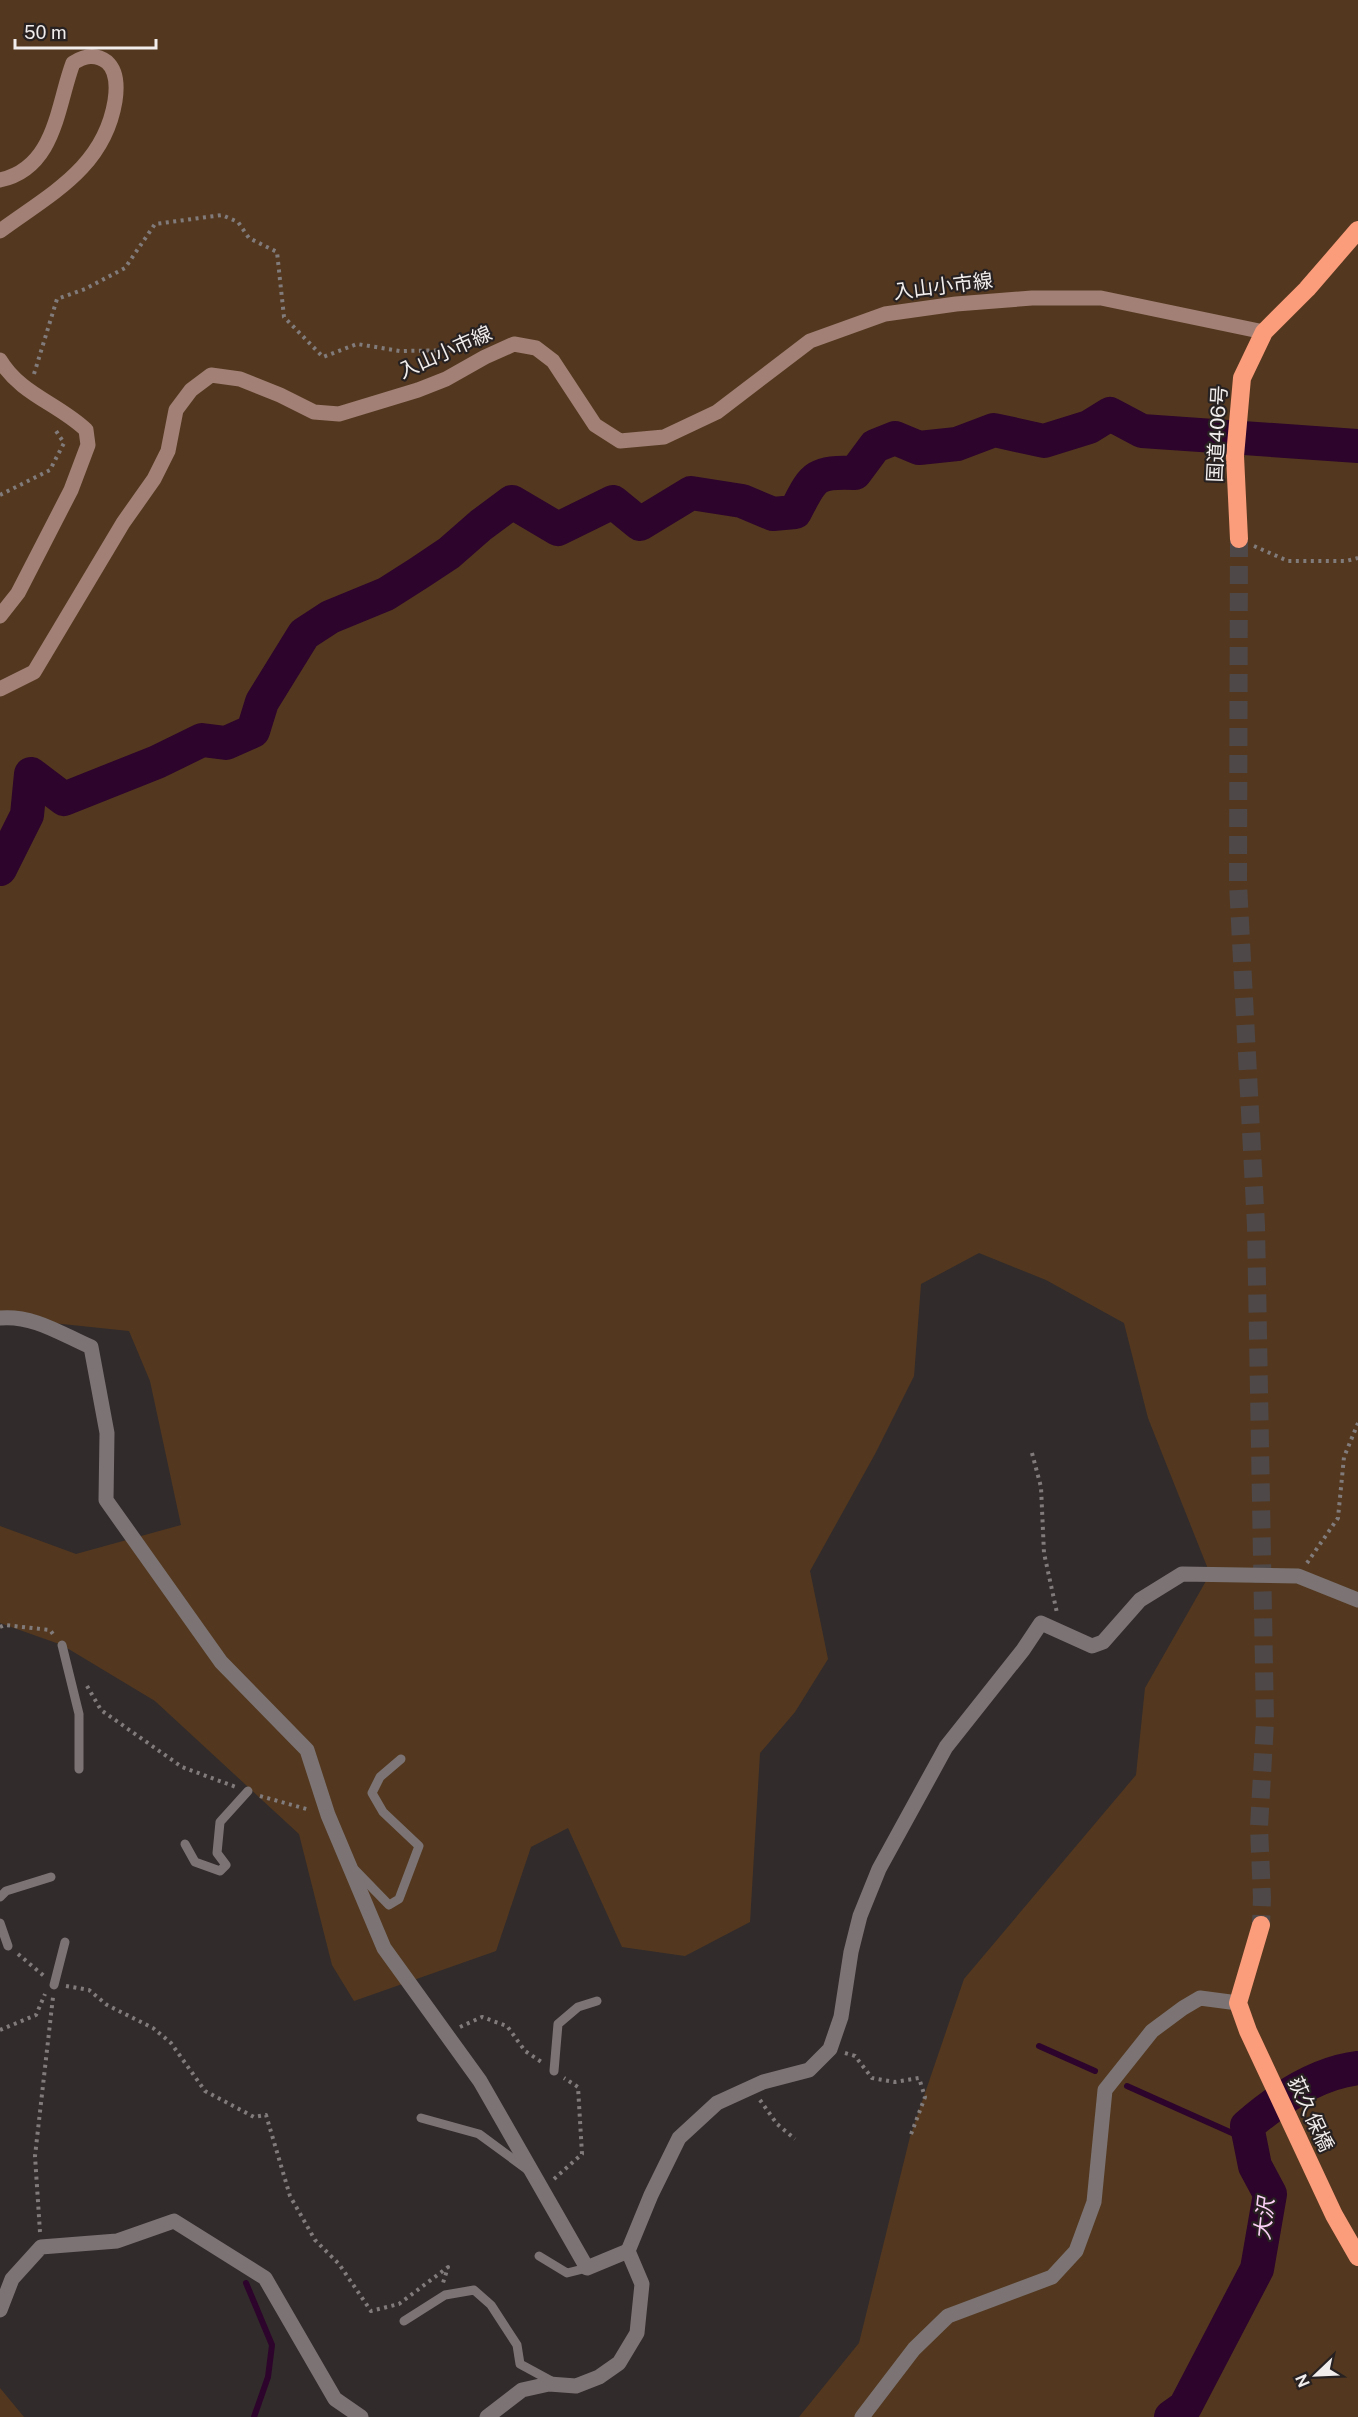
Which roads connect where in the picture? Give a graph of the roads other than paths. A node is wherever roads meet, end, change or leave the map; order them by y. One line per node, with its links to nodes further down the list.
1 (0, 180): 3 (main road)
2 (1358, 230): 4 (highway, 国道406号)
3 (0, 231)
4 (1264, 332): 6 (highway, 国道406号); 8 (main road, 入山小市線)
5 (0, 360): 7 (main road)
6 (1239, 538)
7 (0, 616)
8 (0, 690)
9 (0, 1318): 16 (street)
10 (1358, 1600): 29 (street)
11 (62, 1646): 13 (lane)
12 (401, 1759): 16 (lane)
13 (79, 1768)
14 (248, 1791): 15 (lane)
15 (185, 1844)
16 (349, 1864): 28 (street)
17 (51, 1877): 18 (lane)
18 (0, 1897)
19 (0, 1923): 22 (lane)
20 (1261, 1925): 25 (highway)
21 (65, 1942): 23 (lane)
22 (8, 1946)
23 (54, 1984)
24 (597, 2001): 26 (lane)
25 (1238, 2003): 31 (highway, 荻久保橋); 38 (street)
26 (554, 2071)
27 (421, 2118): 28 (lane)
28 (531, 2172): 32 (street)
29 (628, 2251): 32 (street); 35 (street)
30 (539, 2256): 32 (lane)
31 (1358, 2257)
32 (587, 2268)
33 (0, 2310): 36 (street)
34 (404, 2322): 35 (lane)
35 (559, 2385): 37 (street)
36 (361, 2417)
37 (487, 2417)
38 (862, 2417)

